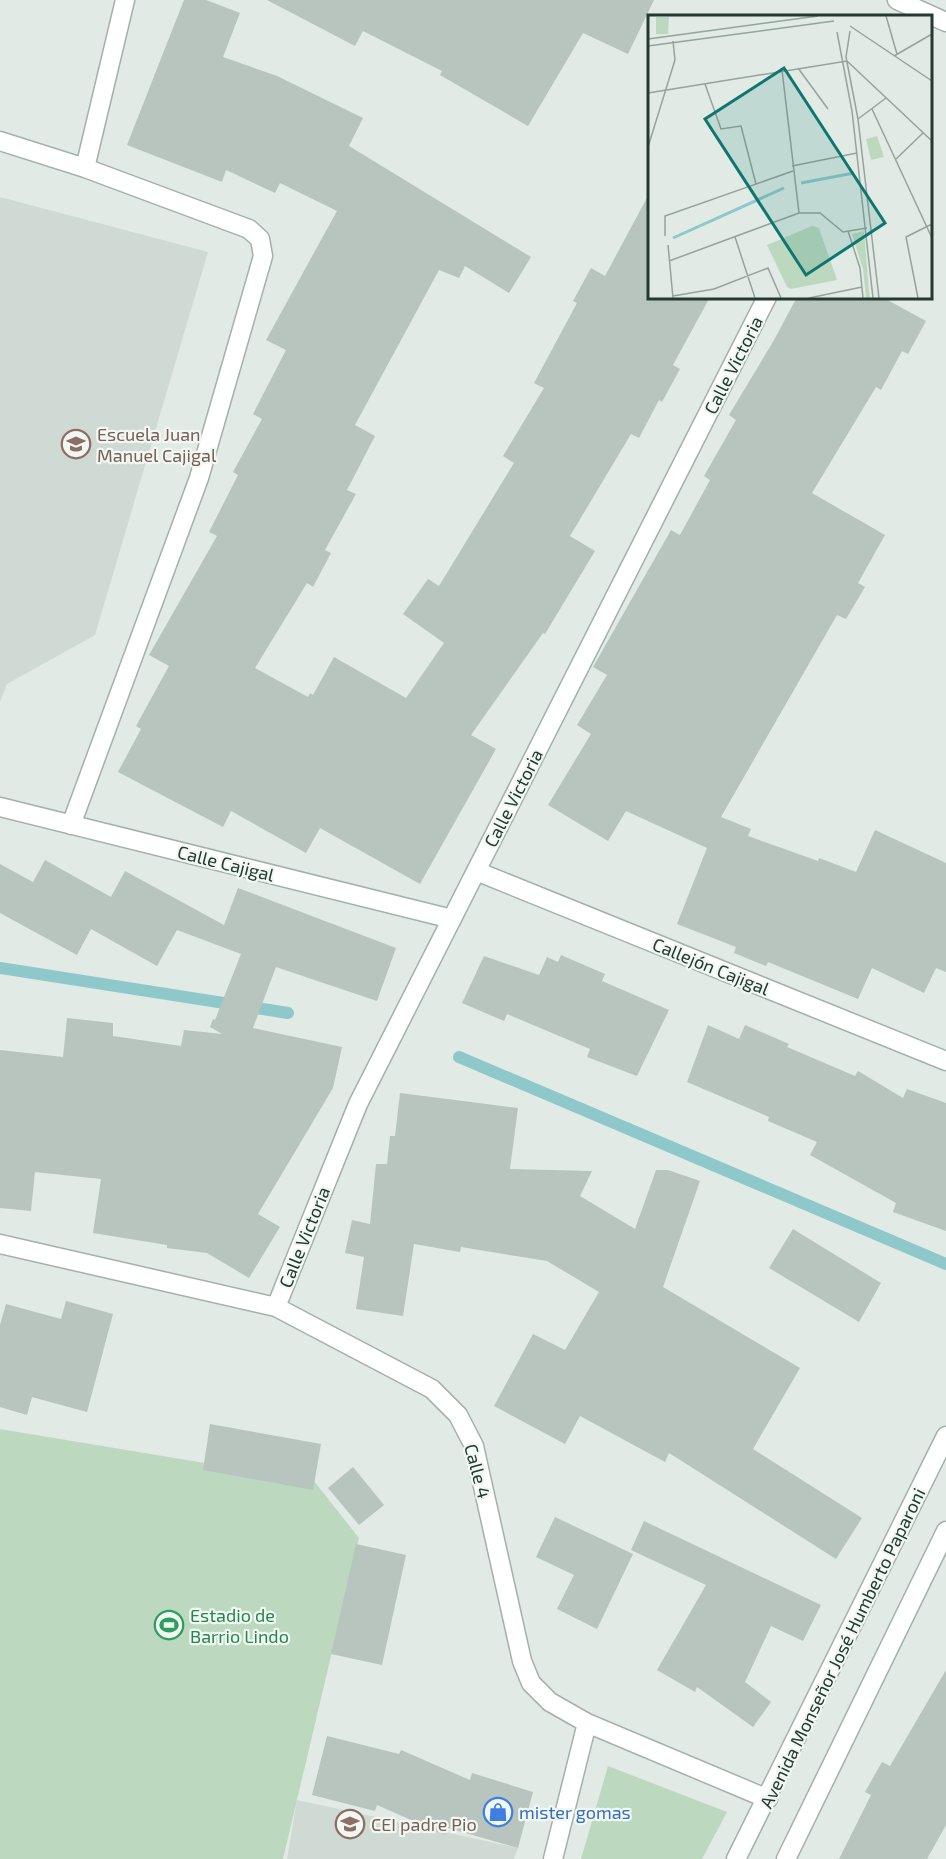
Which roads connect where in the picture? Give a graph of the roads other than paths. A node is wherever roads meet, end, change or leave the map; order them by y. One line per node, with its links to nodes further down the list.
1 (125, 0): 7 (street)
2 (907, 8): 3 (street)
3 (926, 15)
4 (931, 17): 5 (street)
5 (946, 22)
6 (0, 141): 7 (street)
7 (86, 168): 10 (street)
8 (766, 298): 11 (street, Calle Victoria)
9 (0, 807): 10 (street, Calle Cajigal)
10 (71, 825): 12 (street, Calle Cajigal)
11 (476, 872): 12 (street, Calle Victoria); 13 (street, Callejón Cajigal)
12 (452, 919): 15 (street, Calle Victoria)
13 (946, 1060)
14 (0, 1244): 15 (street, Calle 4)
15 (276, 1307): 18 (street, Calle 4)
16 (946, 1436): 19 (street, Avenida Monseñor José Humberto Paparoni)
17 (946, 1531): 22 (street)
18 (587, 1723): 19 (street, Calle 4); 20 (street)
19 (768, 1798): 21 (street, Avenida Monseñor José Humberto Paparoni)
20 (553, 1859)
21 (736, 1859)
22 (786, 1859)

